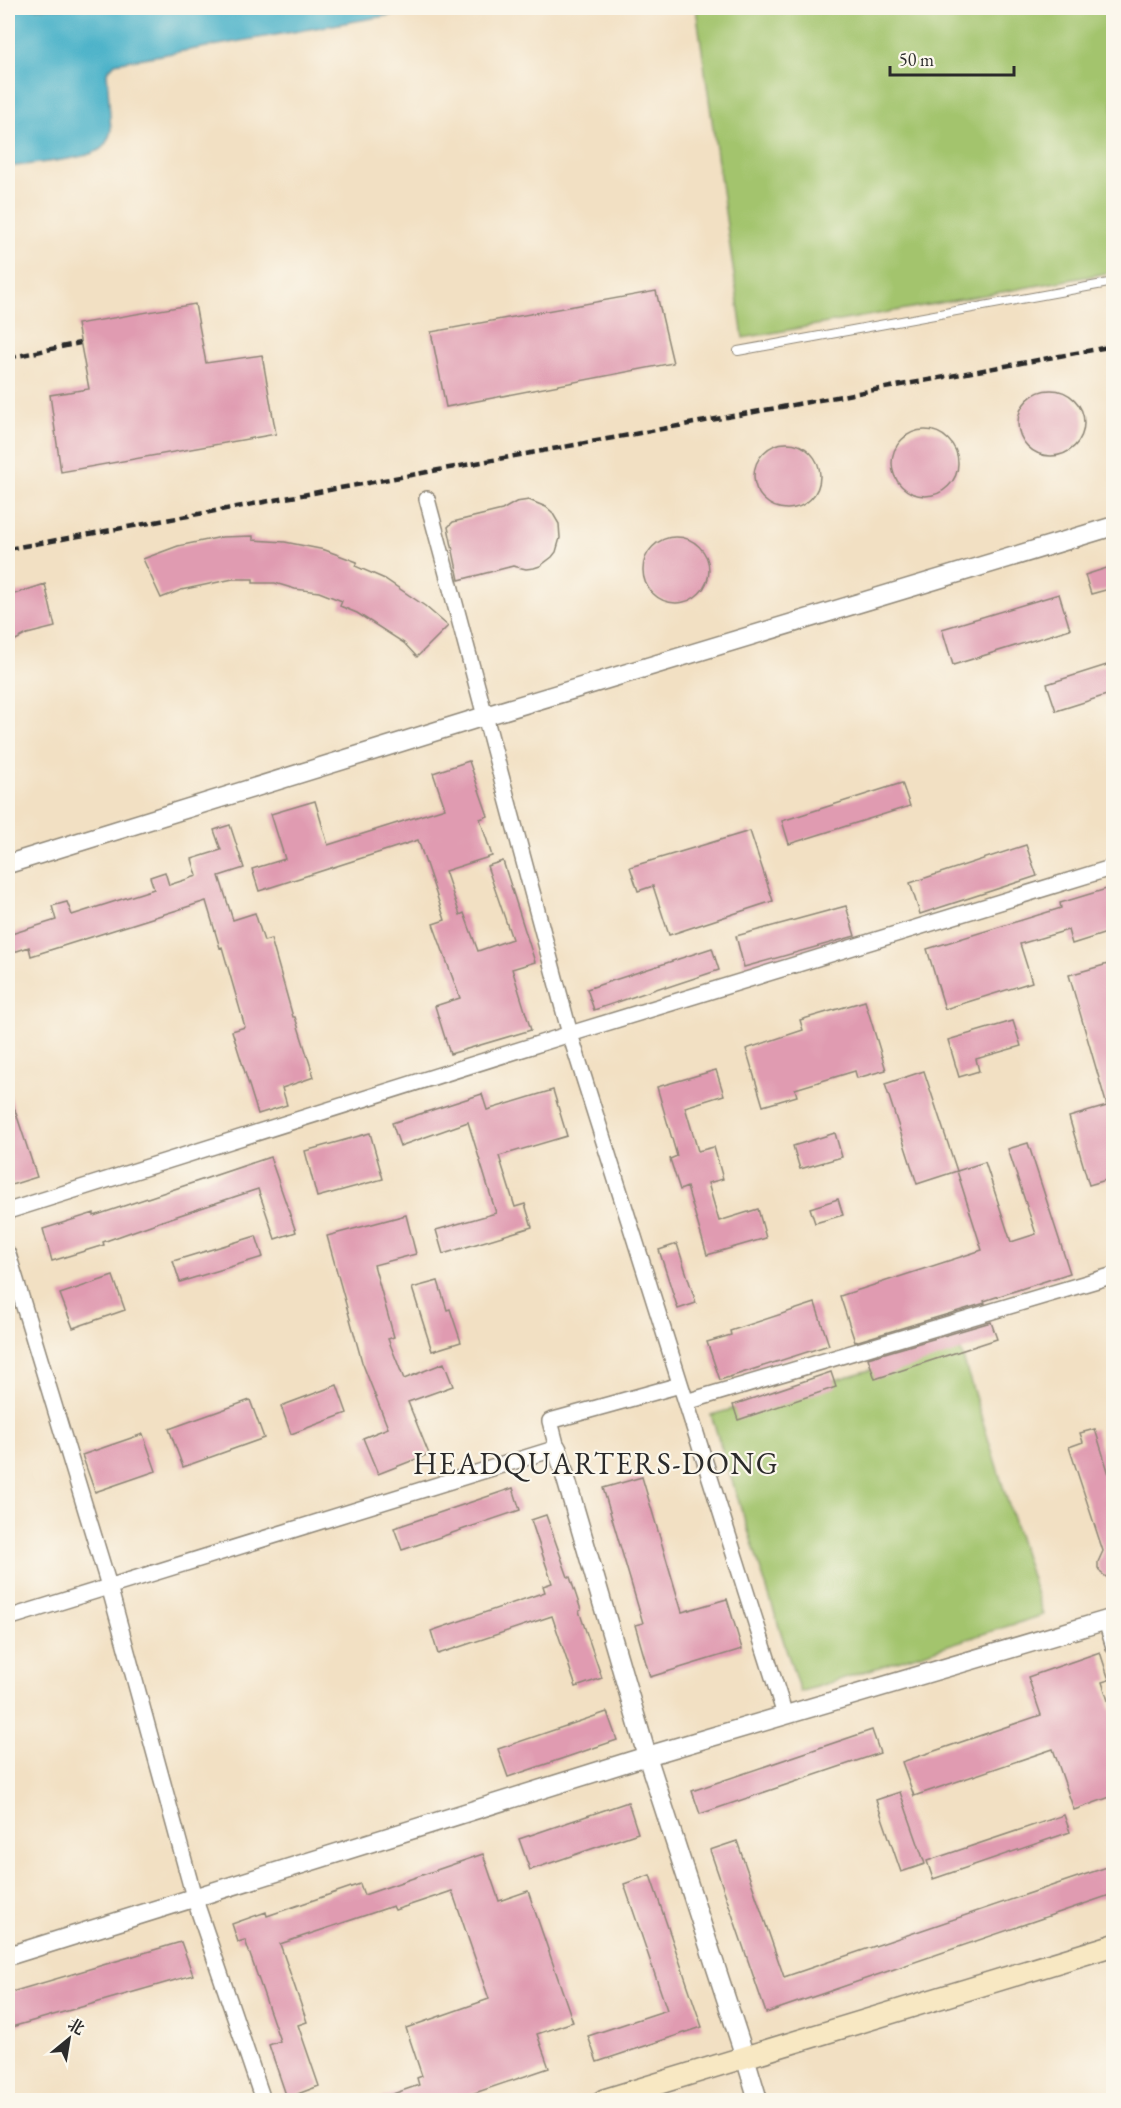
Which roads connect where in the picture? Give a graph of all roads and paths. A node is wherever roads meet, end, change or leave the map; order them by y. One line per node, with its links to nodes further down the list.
1 (1113, 282): 2 (lane)
2 (738, 351)
3 (427, 499): 5 (street)
4 (1113, 526): 5 (street)
5 (485, 716): 6 (street); 8 (street)
6 (8, 864)
7 (1113, 867): 8 (street)
8 (570, 1034): 9 (street); 12 (street)
9 (8, 1211)
10 (8, 1254): 15 (street)
11 (1113, 1275): 13 (street)
12 (680, 1385): 13 (street); 14 (street)
13 (686, 1402): 19 (street)
14 (557, 1448): 15 (street); 20 (street)
15 (109, 1586): 16 (street); 21 (street)
16 (8, 1618)
17 (1110, 1619): 18 (street); 19 (street)
18 (1113, 1647)
19 (785, 1715): 20 (street)
20 (647, 1756): 21 (street); 24 (street)
21 (194, 1897): 23 (street); 25 (street)
22 (1113, 1945): 24 (main road)
23 (8, 1956)
24 (745, 2056): 26 (main road); 27 (street)
25 (263, 2100)
26 (603, 2100)
27 (758, 2100)

